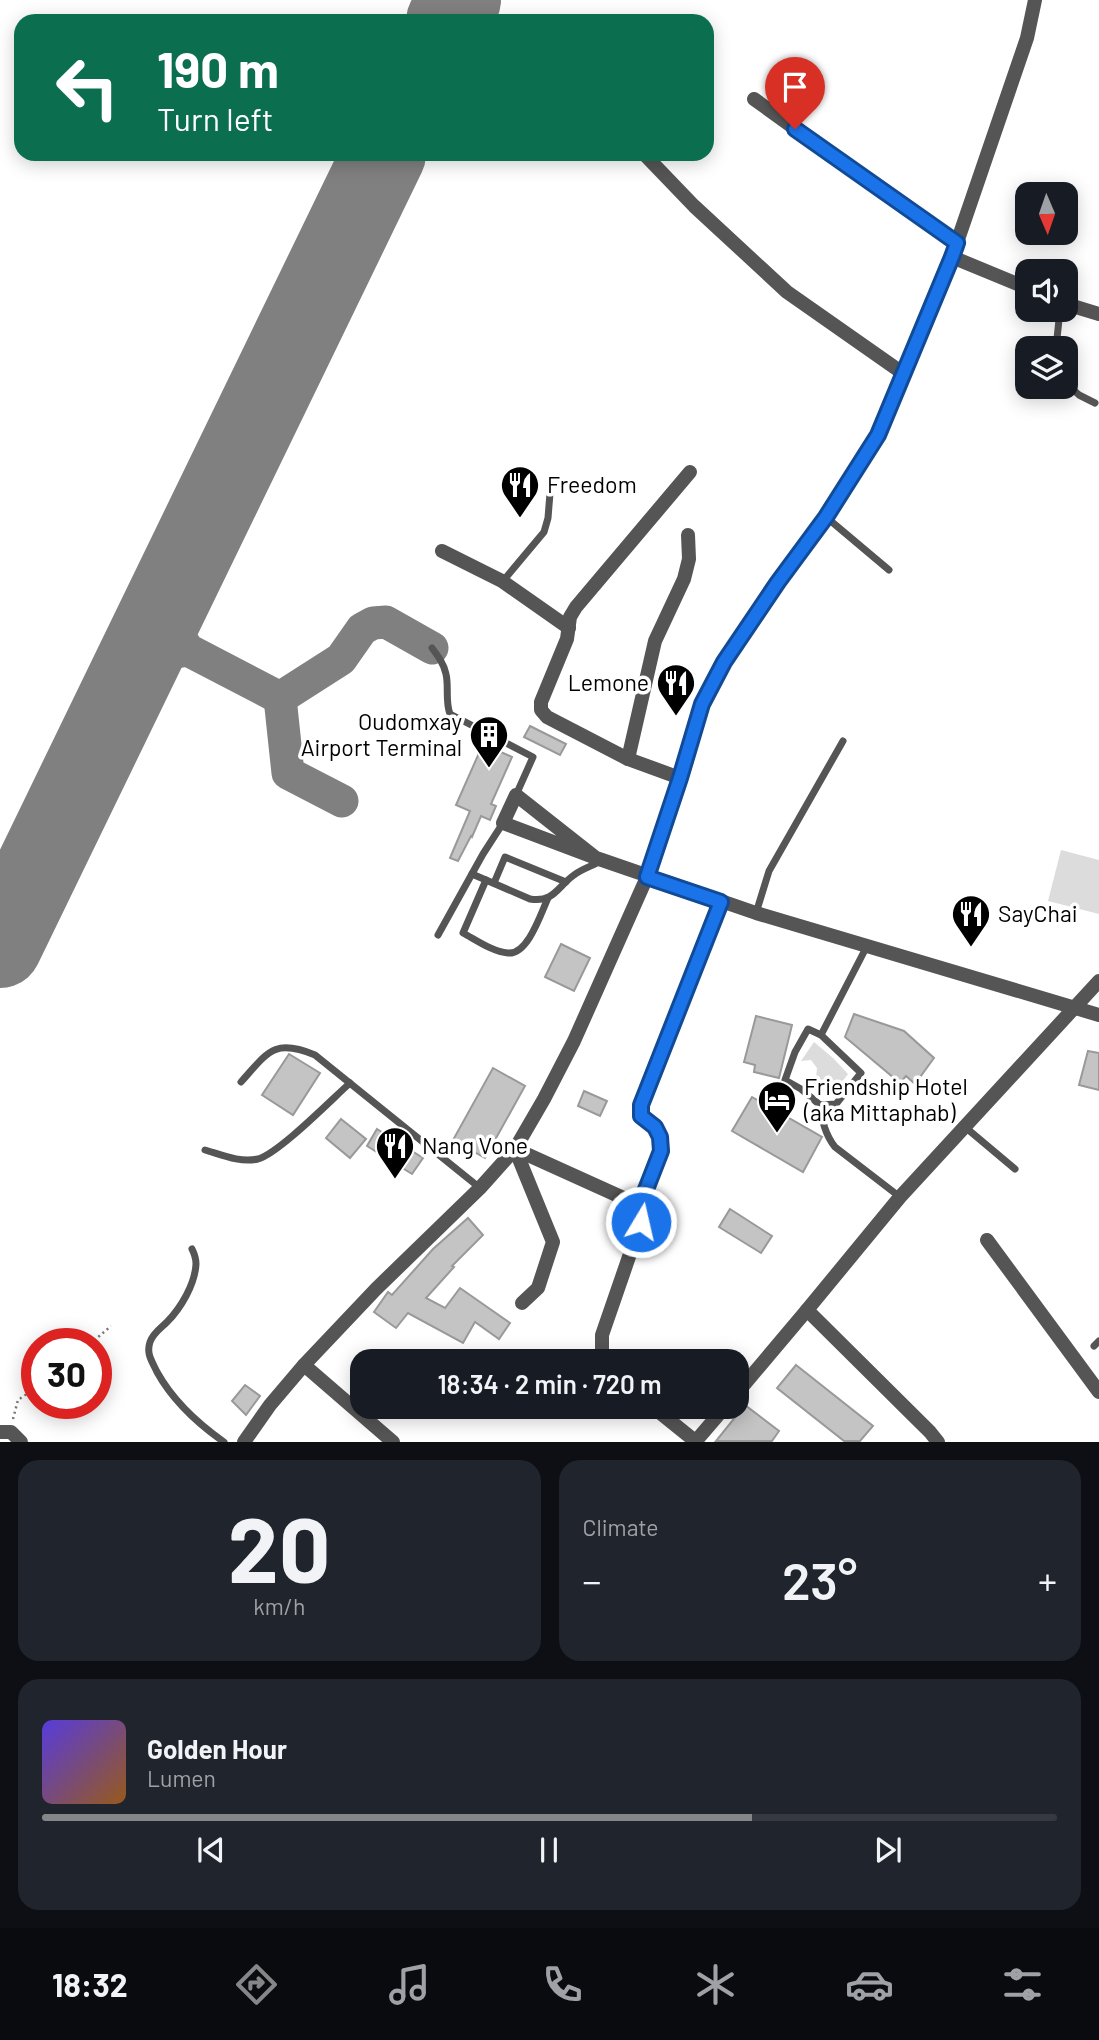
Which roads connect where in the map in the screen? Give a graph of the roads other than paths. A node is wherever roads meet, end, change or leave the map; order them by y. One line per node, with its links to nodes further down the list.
1 (1035, 0): 4 (street)
2 (754, 99): 4 (street)
3 (652, 161): 9 (street)
4 (957, 243): 5 (street)
5 (952, 257): 6 (street); 9 (street)
6 (1015, 283)
7 (1078, 308): 8 (street)
8 (1099, 314)
9 (904, 374): 14 (street)
10 (1078, 394): 11 (lane)
11 (1095, 402)
12 (690, 472): 19 (street)
13 (550, 493): 18 (lane)
14 (826, 517): 17 (lane); 23 (street)
15 (688, 535): 22 (street)
16 (442, 551): 18 (street)
17 (889, 570)
18 (502, 581): 19 (street)
19 (569, 628): 22 (street)
20 (432, 648): 24 (lane)
21 (843, 741): 33 (lane)
22 (628, 759): 23 (street)
23 (680, 778): 28 (street)
24 (516, 795): 25 (street); 26 (street)
25 (503, 823): 26 (street); 27 (lane)
26 (599, 859): 28 (street); 30 (lane)
27 (472, 874): 29 (lane); 34 (lane)
28 (647, 877): 32 (street); 44 (street)
29 (490, 882): 30 (lane); 31 (lane); 31 (lane)
30 (566, 882): 31 (lane)
31 (548, 898)
32 (721, 902): 33 (street); 49 (street)
33 (756, 913): 35 (street)
34 (438, 934)
35 (867, 946): 37 (street); 39 (lane)
36 (1099, 981): 37 (street)
37 (1074, 1006): 38 (street); 43 (street)
38 (1099, 1015)
39 (821, 1035): 42 (lane); 42 (lane)
40 (241, 1082): 41 (lane)
41 (350, 1083): 45 (lane); 47 (lane)
42 (820, 1105): 48 (lane)
43 (964, 1126): 46 (lane); 48 (street)
44 (515, 1149): 47 (street); 49 (street); 52 (street)
45 (205, 1150)
46 (1015, 1169)
47 (480, 1188): 55 (street)
48 (900, 1197): 53 (street)
49 (641, 1206): 54 (street)
50 (987, 1240): 57 (street)
51 (192, 1249): 60 (lane)
52 (522, 1303)
53 (807, 1310): 56 (street); 64 (street)
54 (602, 1349)
55 (304, 1365): 61 (street); 62 (street)
56 (749, 1379)
57 (1099, 1392)
58 (668, 1419): 63 (street)
59 (714, 1419): 63 (street)
60 (224, 1441)
61 (244, 1441)
62 (393, 1441)
63 (695, 1441)
64 (938, 1441)

